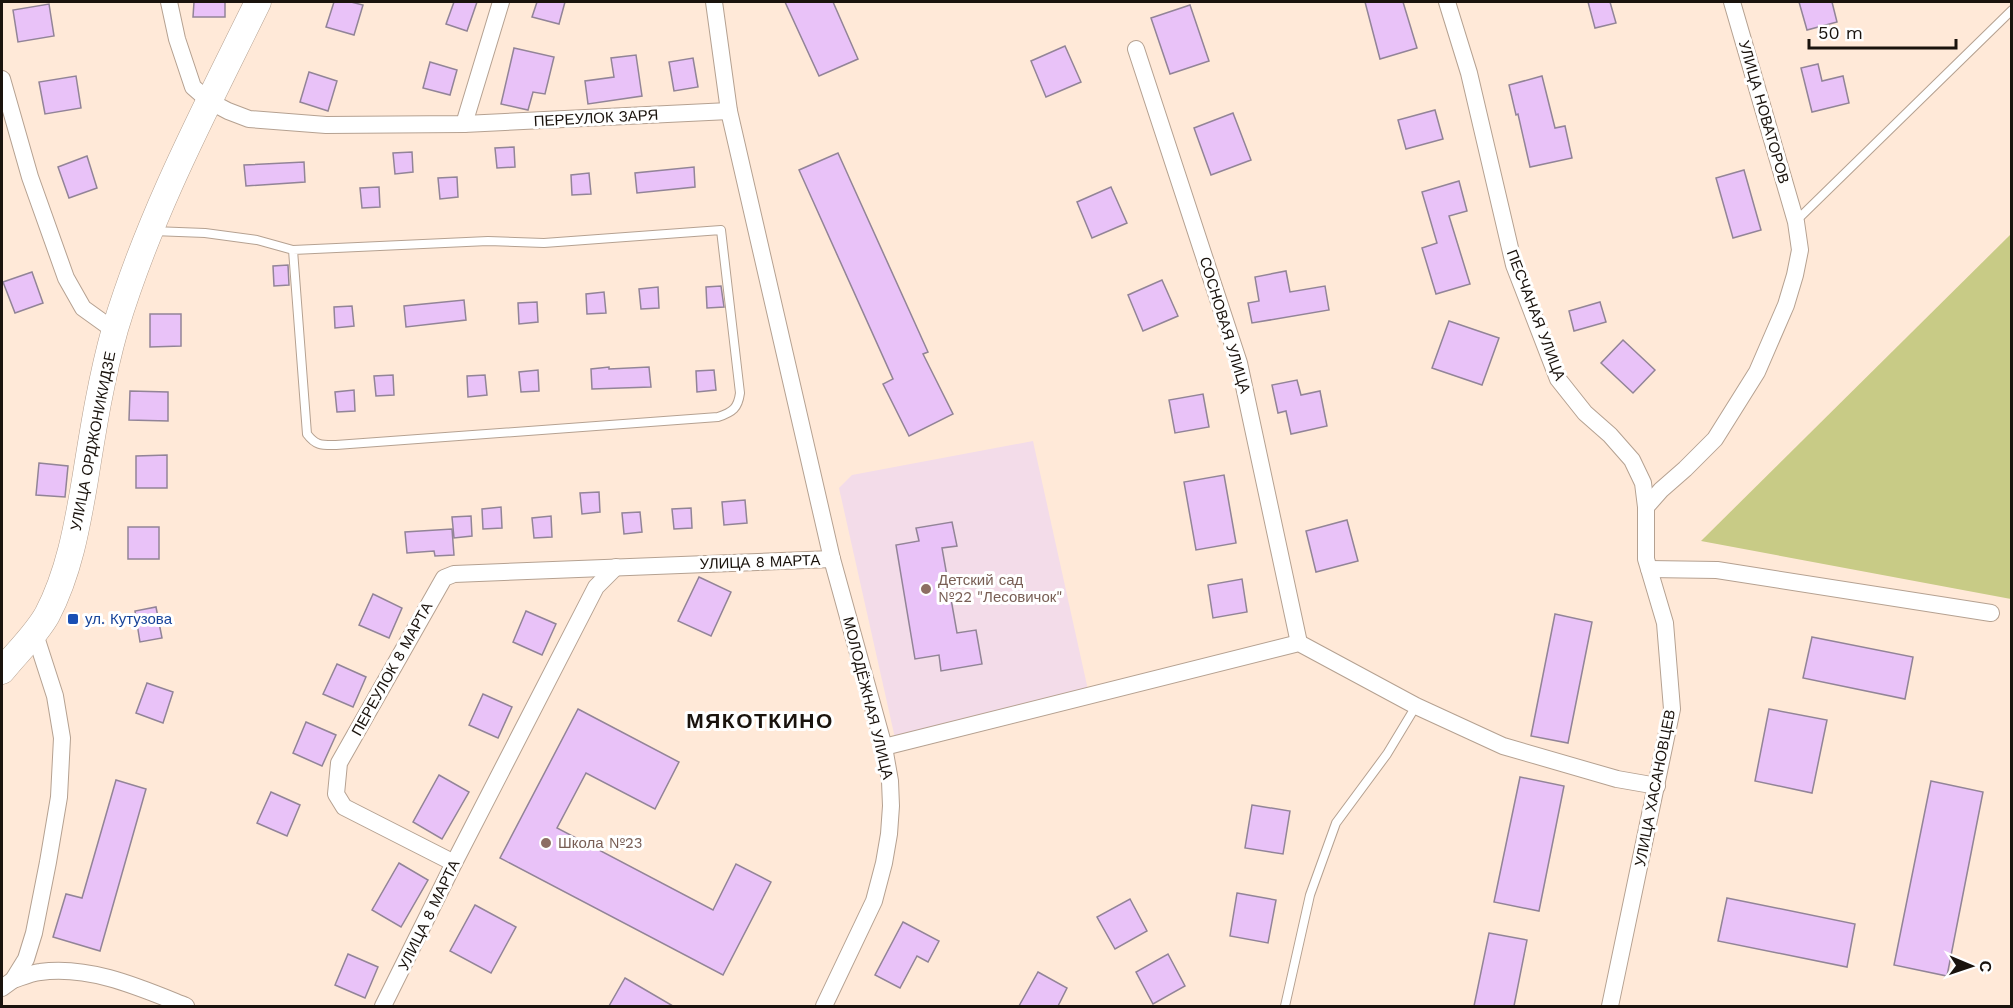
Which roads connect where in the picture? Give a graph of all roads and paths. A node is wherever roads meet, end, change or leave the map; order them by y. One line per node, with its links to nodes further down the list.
1 (170, 2): 10 (street)
2 (258, 2): 10 (main road, УЛИЦА ОРДЖОНИКИДЗЕ)
3 (501, 2): 12 (street)
4 (714, 2): 11 (street, УЛИЦА 8 МАРТА)
5 (1447, 2): 17 (street, ПЕСЧАНАЯ УЛИЦА)
6 (1732, 2): 13 (street, УЛИЦА НОВАТОРОВ)
7 (2012, 10): 13 (lane)
8 (1136, 49): 23 (street, СОСНОВАЯ УЛИЦА)
9 (2, 79): 16 (street)
10 (209, 101): 12 (street, ПЕРЕУЛОК ЗАРЯ); 14 (main road, УЛИЦА ОРДЖОНИКИДЗЕ)
11 (729, 111): 12 (street, ПЕРЕУЛОК ЗАРЯ); 18 (street, УЛИЦА 8 МАРТА)
12 (464, 124)
13 (1796, 222): 17 (street, УЛИЦА НОВАТОРОВ)
14 (150, 231): 15 (lane); 16 (main road, УЛИЦА ОРДЖОНИКИДЗЕ)
15 (293, 250): 15 (lane)
16 (115, 331): 22 (main road, УЛИЦА ОРДЖОНИКИДЗЕ)
17 (1646, 507): 20 (street, ПЕСЧАНАЯ УЛИЦА)
18 (832, 559): 19 (street, УЛИЦА 8 МАРТА); 26 (street, МОЛОДЁЖНАЯ УЛИЦА)
19 (616, 567): 28 (street, УЛИЦА 8 МАРТА); 28 (street, ПЕРЕУЛОК 8 МАРТА)
20 (1649, 569): 21 (street); 27 (street, УЛИЦА ХАСАНОВЦЕВ)
21 (1991, 613)
22 (34, 634): 24 (main road, УЛИЦА ОРДЖОНИКИДЗЕ); 29 (street)
23 (1299, 643): 25 (street); 26 (street)
24 (2, 671)
25 (1416, 706): 27 (street); 33 (lane)
26 (884, 747): 32 (street, МОЛОДЁЖНАЯ УЛИЦА)
27 (1656, 786): 34 (street, УЛИЦА ХАСАНОВЦЕВ)
28 (454, 863): 31 (street, УЛИЦА 8 МАРТА)
29 (7, 984): 30 (street)
30 (186, 1006)
31 (383, 1006)
32 (824, 1006)
33 (1285, 1006)
34 (1610, 1006)

